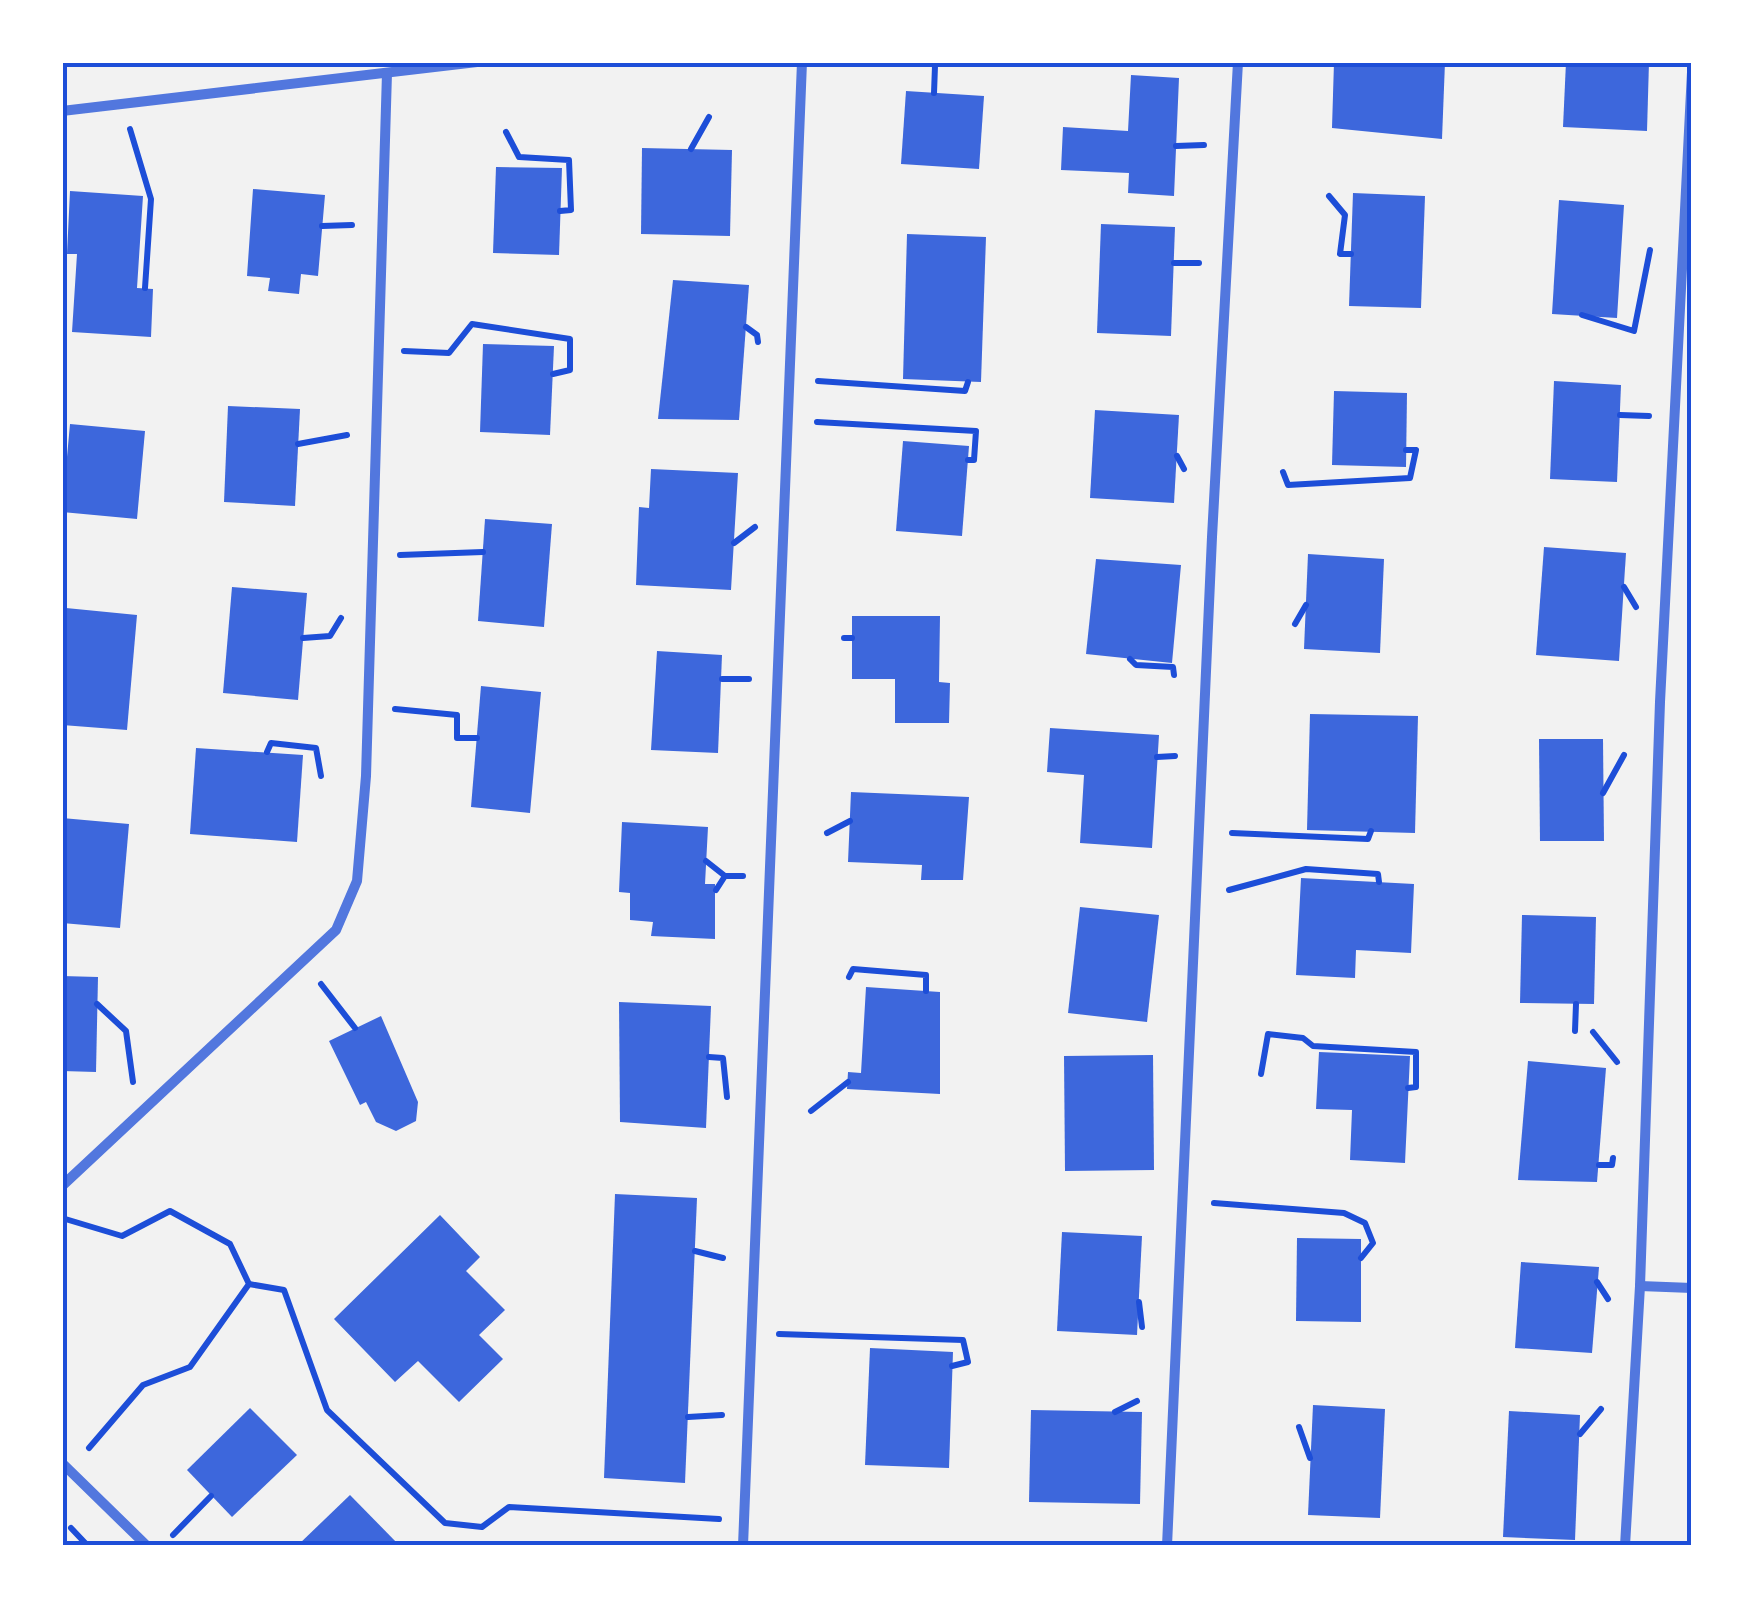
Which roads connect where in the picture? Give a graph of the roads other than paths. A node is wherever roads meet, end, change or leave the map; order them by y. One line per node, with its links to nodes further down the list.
1 (476, 62): 5 (street)
2 (802, 62): 12 (street)
3 (1238, 62): 13 (street)
4 (1692, 72): 8 (street)
5 (387, 73): 6 (street); 7 (street)
6 (62, 111)
7 (62, 1186)
8 (1640, 1286): 9 (street); 14 (street)
9 (1692, 1288)
10 (62, 1463): 11 (street)
11 (147, 1546)
12 (743, 1546)
13 (1168, 1546)
14 (1624, 1546)

